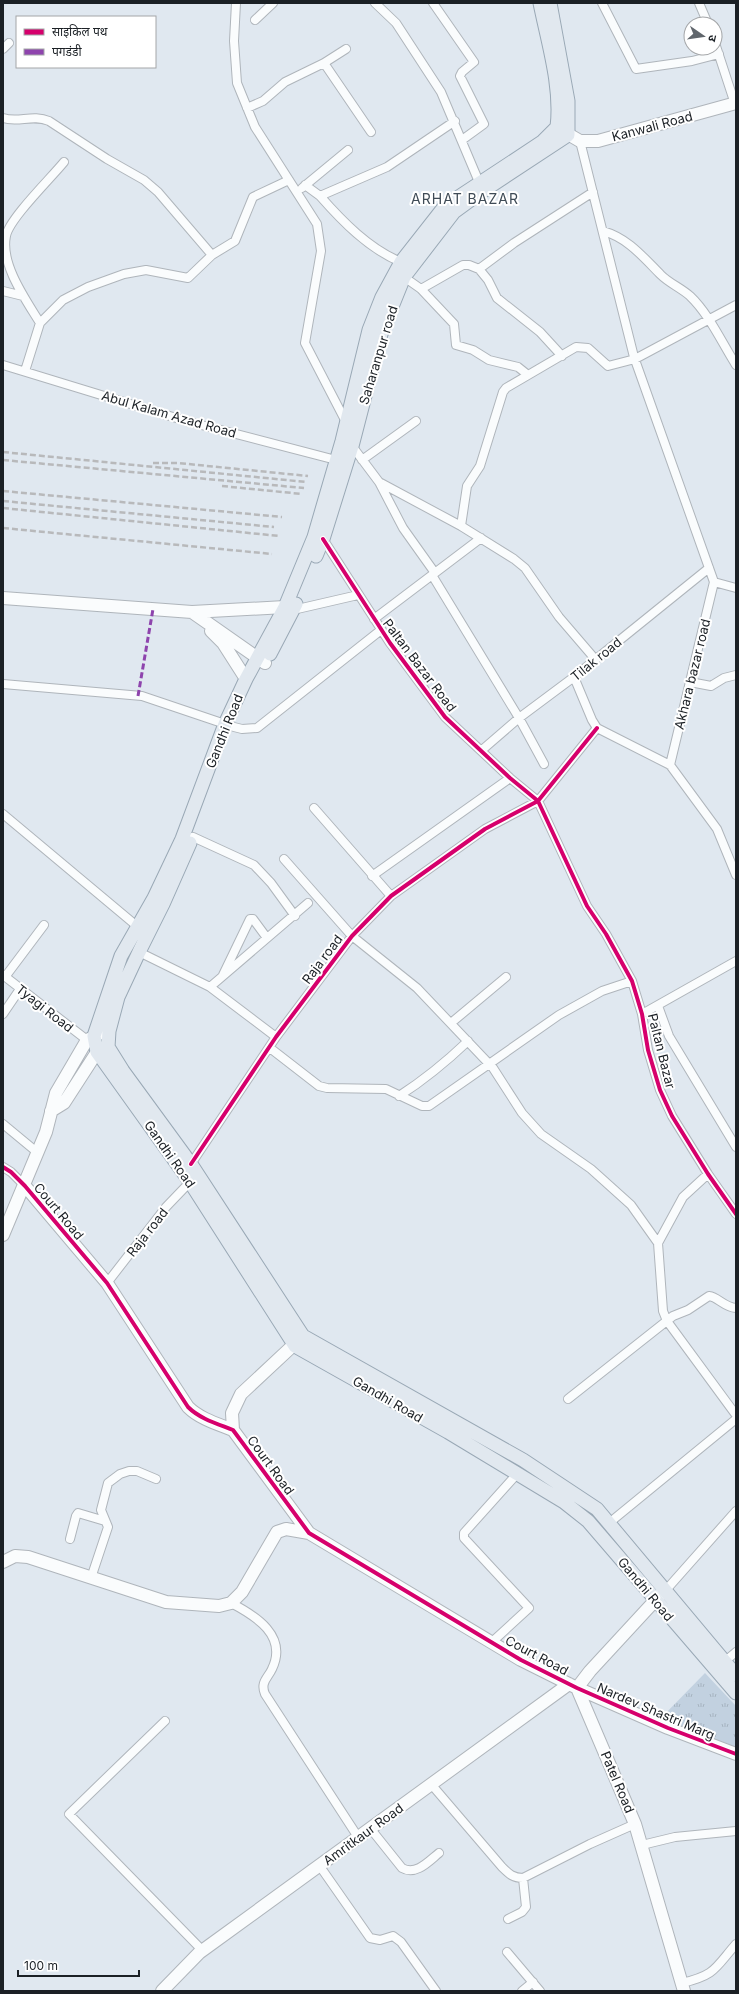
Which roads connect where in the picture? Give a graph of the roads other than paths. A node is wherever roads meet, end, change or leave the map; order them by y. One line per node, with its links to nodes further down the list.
1 (236, 3): 16 (street)
2 (272, 3): 10 (street)
3 (375, 3): 18 (street)
4 (434, 3): 21 (street)
5 (540, 3): 19 (main road)
6 (550, 3): 19 (main road)
7 (602, 3): 12 (street)
8 (699, 3): 9 (street)
9 (705, 16)
10 (255, 20)
11 (346, 49): 14 (street)
12 (711, 56)
13 (720, 56): 15 (street)
14 (324, 63): 16 (street); 20 (street)
15 (736, 104): 22 (street, Kanwali Road)
16 (247, 108): 25 (street)
17 (3, 118): 32 (street)
18 (454, 121): 21 (street); 30 (street)
19 (563, 131): 22 (street, Kanwali Road); 26 (main road, Saharanpur road); 35 (main road, Saharanpur road)
20 (371, 132)
21 (462, 140): 26 (street)
22 (580, 141): 29 (street)
23 (348, 150): 27 (street)
24 (64, 162): 38 (street)
25 (289, 180): 28 (street); 32 (street)
26 (480, 182): 33 (main road, Saharanpur road)
27 (305, 185): 28 (street); 30 (street)
28 (296, 192): 49 (street)
29 (593, 192): 31 (street); 34 (street)
30 (320, 196): 33 (street)
31 (603, 231): 40 (street); 43 (street)
32 (212, 256): 41 (street)
33 (401, 262): 49 (main road, Saharanpur road)
34 (479, 269): 36 (street); 42 (street)
35 (404, 276): 36 (street); 49 (main road, Saharanpur road)
36 (421, 289): 47 (street)
37 (4, 290): 38 (street)
38 (23, 296): 41 (street)
39 (736, 305): 40 (street)
40 (708, 320): 43 (street); 45 (street)
41 (40, 323): 46 (street)
42 (562, 356): 43 (street); 47 (street)
43 (635, 358): 57 (street)
44 (3, 365): 46 (street, Abul Kalam Azad Road)
45 (736, 365)
46 (25, 371): 51 (street, Abul Kalam Azad Road)
47 (528, 375): 54 (street)
48 (416, 421): 52 (street)
49 (352, 425): 50 (main road, Gandhi Road); 51 (main road, Gandhi Road)
50 (352, 446): 52 (street); 56 (main road, Gandhi Road)
51 (336, 460): 63 (main road, Gandhi Road)
52 (362, 460): 53 (street)
53 (379, 482): 54 (street); 58 (street)
54 (461, 526): 55 (street)
55 (480, 538): 58 (street); 68 (street)
56 (323, 539): 61 (street, Paltan Bazar Road); 63 (main road, Gandhi Road)
57 (709, 568): 59 (street); 68 (street, Tilak road)
58 (433, 574): 65 (street); 74 (street)
59 (714, 582): 60 (street); 72 (street, Akhara bazar road)
60 (736, 588)
61 (358, 596): 63 (street); 65 (street, Paltan Bazar Road)
62 (3, 598): 64 (street)
63 (289, 609): 64 (street); 67 (main road, Gandhi Road)
64 (192, 612): 67 (street); 71 (street)
65 (374, 619): 66 (street, Paltan Bazar Road)
66 (381, 630): 75 (street); 77 (street, Paltan Bazar Road)
67 (262, 660): 71 (main road, Gandhi Road); 75 (main road, Gandhi Road)
68 (595, 660): 70 (street, Tilak road)
69 (736, 675): 72 (street)
70 (574, 677): 74 (street, Tilak road); 76 (street)
71 (246, 679): 75 (main road, Gandhi Road)
72 (690, 682): 79 (street, Akhara bazar road)
73 (3, 684): 75 (street)
74 (519, 718): 77 (street, Tilak road); 78 (street)
75 (230, 725): 84 (main road, Gandhi Road); 92 (main road, Gandhi Road)
76 (597, 728): 79 (street); 81 (street, Raja road)
77 (482, 750): 80 (street, Paltan Bazar Road)
78 (544, 764)
79 (670, 765): 86 (street)
80 (510, 778): 81 (street, Paltan Bazar Road); 87 (street)
81 (538, 801): 88 (street, Raja road); 100 (street, Paltan Bazar)
82 (314, 808): 87 (street)
83 (3, 814): 92 (street)
84 (193, 837): 90 (street); 95 (main road, Gandhi Road)
85 (284, 859): 93 (street)
86 (736, 875)
87 (372, 876): 88 (street)
88 (391, 896): 93 (street, Raja road)
89 (308, 903): 90 (street)
90 (295, 916): 94 (street)
91 (44, 925): 97 (street)
92 (138, 927): 109 (main road, Gandhi Road)
93 (352, 936): 106 (street); 108 (street, Raja road)
94 (267, 938): 98 (street); 98 (street)
95 (139, 952): 101 (street); 107 (main road, Gandhi Road)
96 (736, 961): 103 (street)
97 (4, 976): 102 (street, Tyagi Road)
98 (222, 977): 101 (street)
99 (506, 977): 106 (street)
100 (632, 981): 105 (street, Paltan Bazar); 113 (street)
101 (210, 986): 108 (street)
102 (20, 989): 104 (street); 109 (street, Tyagi Road)
103 (658, 1006): 105 (street); 117 (street)
104 (3, 1014)
105 (642, 1014): 121 (street, Paltan Bazar)
106 (451, 1023): 110 (street)
107 (109, 1031): 109 (street); 112 (main road, Gandhi Road)
108 (276, 1037): 111 (street, Raja road)
109 (90, 1038): 112 (main road); 115 (street)
110 (468, 1041): 113 (street); 114 (street)
111 (270, 1048): 114 (street); 119 (street, Raja road)
112 (103, 1050): 115 (street); 119 (main road, Gandhi Road); 122 (main road, Gandhi Road)
113 (490, 1064): 114 (street); 126 (street)
114 (399, 1096)
115 (52, 1111): 118 (street)
116 (3, 1124): 118 (street)
117 (736, 1146)
118 (38, 1153): 123 (street)
119 (191, 1164): 130 (main road, Gandhi Road)
120 (3, 1167): 123 (street)
121 (708, 1174): 124 (street, Paltan Bazar); 126 (street)
122 (190, 1182): 127 (street, Raja road); 130 (main road, Gandhi Road)
123 (25, 1186): 125 (street); 127 (street, Court Road)
124 (736, 1214)
125 (3, 1235)
126 (658, 1243): 129 (street)
127 (107, 1283): 134 (street, Court Road)
128 (736, 1308): 129 (street)
129 (667, 1321): 131 (street); 132 (street)
130 (299, 1341): 134 (street); 135 (main road, Gandhi Road); 139 (main road, Gandhi Road)
131 (568, 1399)
132 (736, 1414)
133 (736, 1419): 139 (street)
134 (233, 1430): 140 (street, Court Road)
135 (517, 1474): 145 (main road, Gandhi Road); 147 (street)
136 (156, 1479): 138 (street)
137 (736, 1511): 144 (street)
138 (105, 1521): 141 (street); 143 (street)
139 (609, 1523): 144 (main road, Gandhi Road)
140 (309, 1533): 146 (street); 147 (street, Court Road)
141 (70, 1539)
142 (3, 1562): 143 (street)
143 (92, 1578): 146 (street)
144 (666, 1590): 145 (street); 149 (main road, Gandhi Road)
145 (655, 1600): 151 (street); 152 (main road, Gandhi Road)
146 (231, 1603): 159 (street)
147 (492, 1642): 151 (street, Court Road)
148 (736, 1652): 149 (street)
149 (724, 1662): 150 (main road, Gandhi Road)
150 (736, 1675)
151 (573, 1686): 154 (street, Nardev Shastri Marg); 155 (street, Amritkaur Road); 156 (street, Patel Road)
152 (736, 1693)
153 (166, 1721): 166 (street)
154 (736, 1754)
155 (431, 1784): 157 (street, Amritkaur Road); 163 (street)
156 (635, 1824): 160 (street, Patel Road); 163 (street)
157 (370, 1828): 159 (street, Amritkaur Road); 161 (street)
158 (736, 1831): 160 (street)
159 (358, 1837): 162 (street, Amritkaur Road)
160 (642, 1845): 169 (street, Patel Road)
161 (439, 1853)
162 (319, 1865): 166 (street, Amritkaur Road); 171 (street)
163 (523, 1878): 164 (street)
164 (508, 1919)
165 (736, 1944): 169 (street)
166 (202, 1950): 170 (street, Amritkaur Road)
167 (507, 1952): 168 (street)
168 (533, 1982): 172 (street); 173 (street)
169 (683, 1987)
170 (162, 1991)
171 (436, 1991)
172 (522, 1991)
173 (540, 1991)

